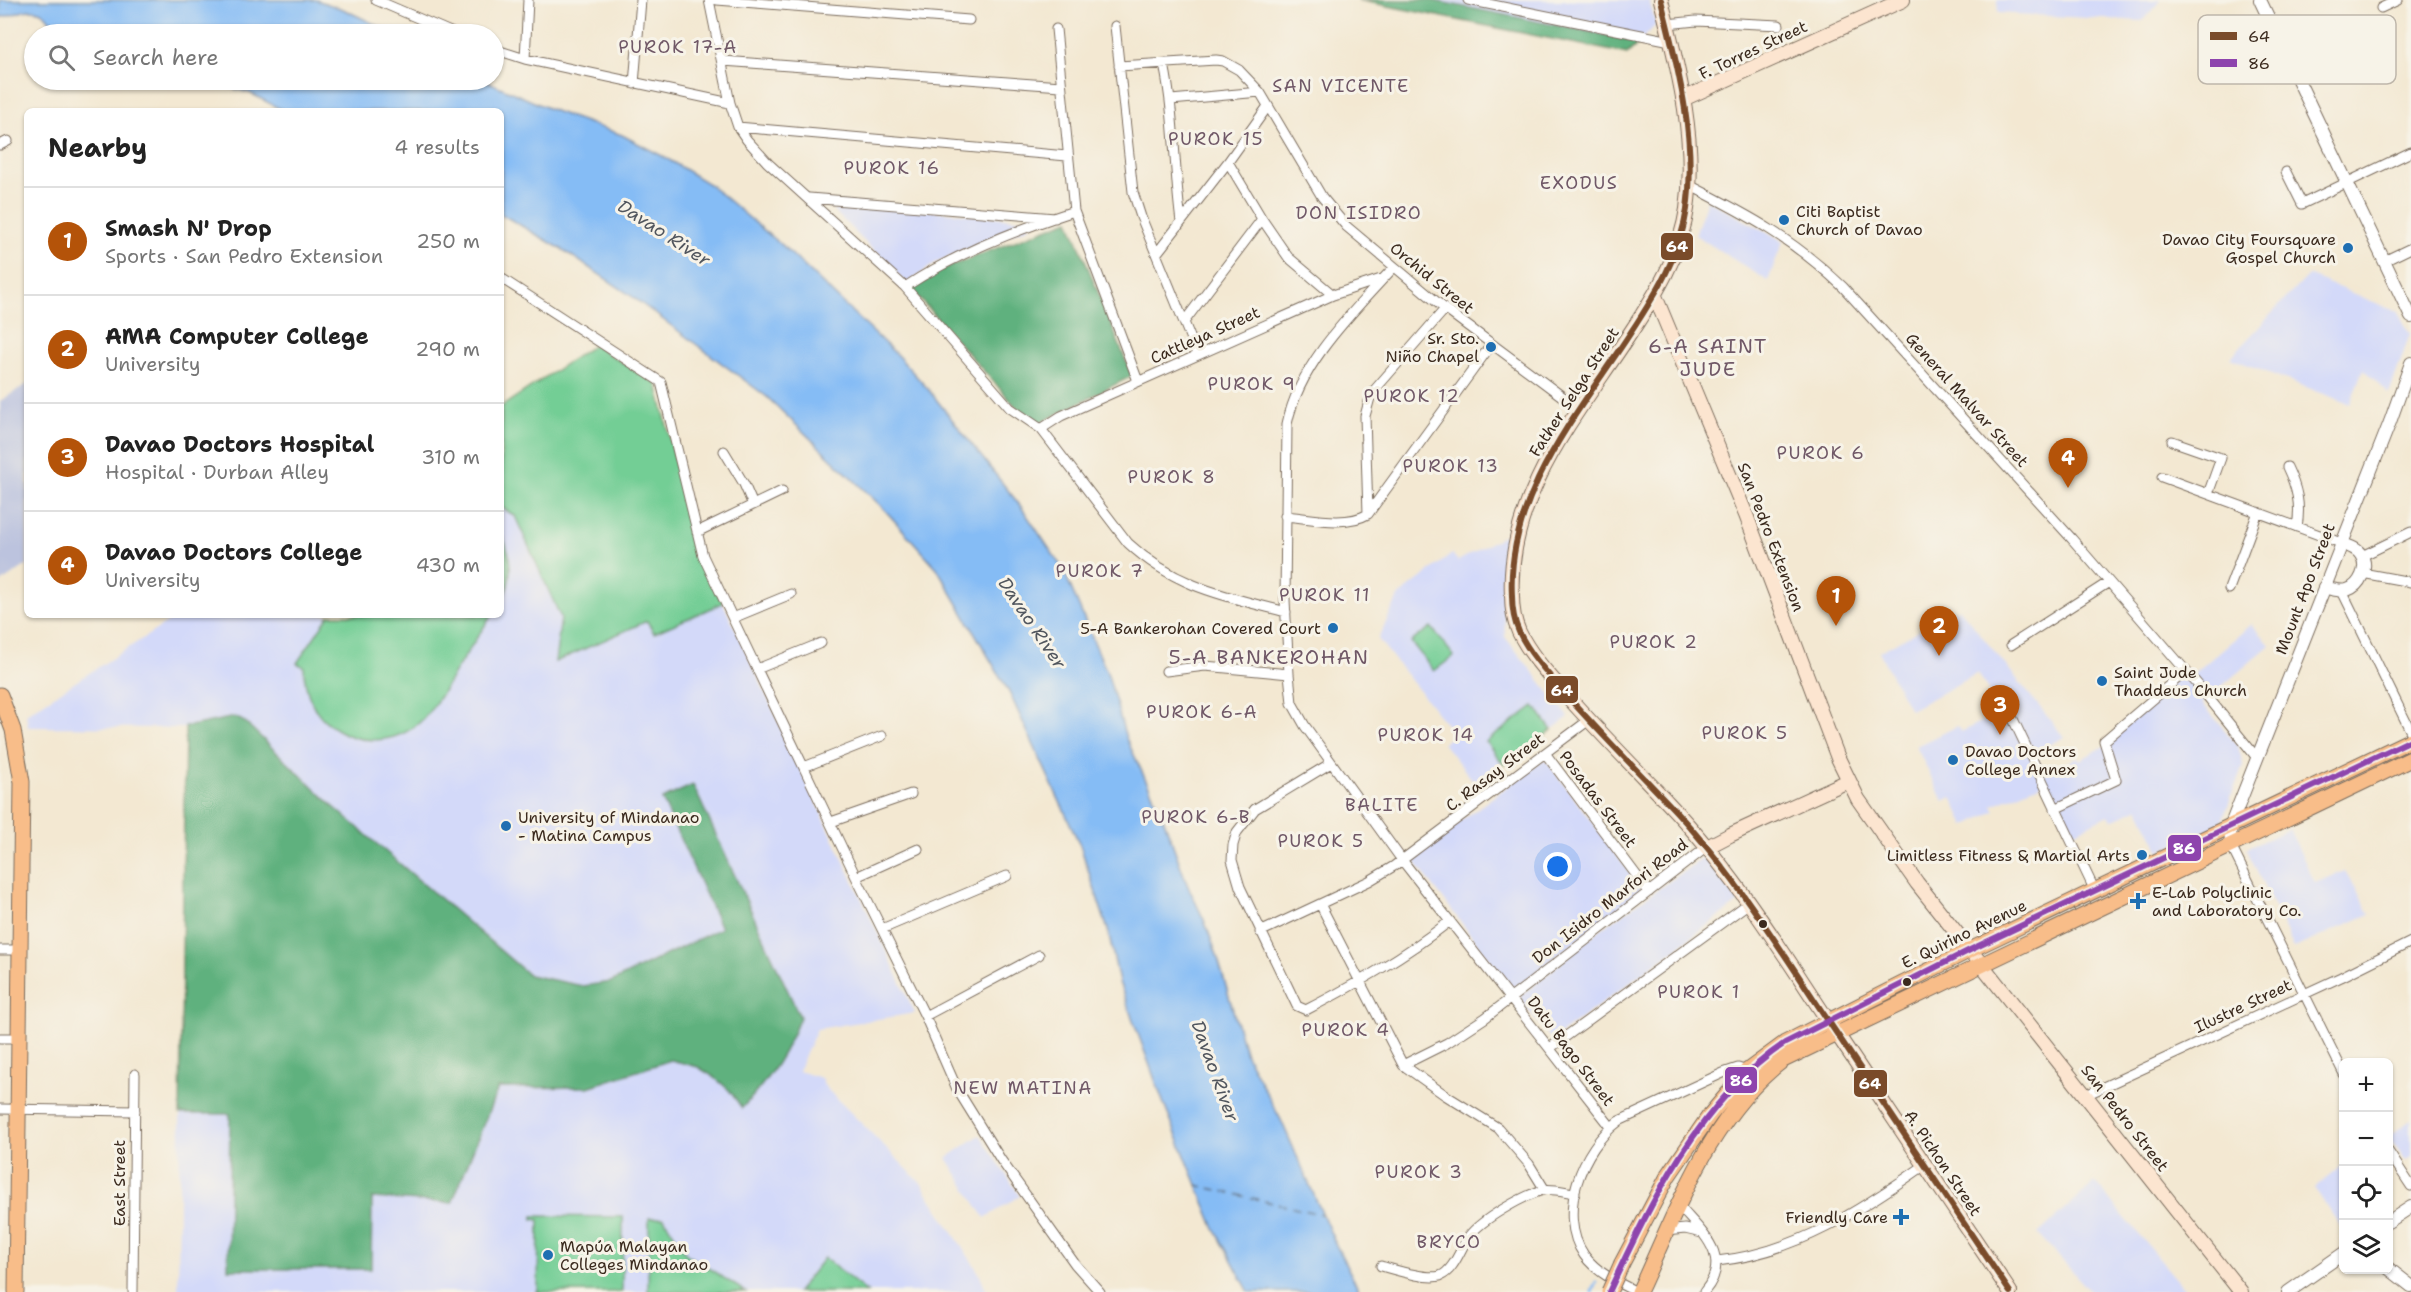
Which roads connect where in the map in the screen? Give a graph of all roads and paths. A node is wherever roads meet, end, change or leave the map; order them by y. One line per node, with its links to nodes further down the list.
1 (376, 0): 14 (street)
2 (528, 0): 21 (street)
3 (641, 0): 25 (street)
4 (709, 0): 22 (street)
5 (717, 0): 13 (street)
6 (1468, 0): 19 (street)
7 (1661, 0): 15 (main road, Father Selga Street)
8 (1903, 0): 29 (main road, F. Torres Street)
9 (2260, 0): 12 (street)
10 (2398, 0): 11 (street)
11 (2381, 8)
12 (2267, 15)
13 (969, 20)
14 (432, 24)
15 (1667, 24): 16 (street); 19 (main road, Father Selga Street)
16 (1779, 25)
17 (1115, 26): 24 (street)
18 (1056, 28): 27 (street)
19 (1671, 41): 29 (main road, Father Selga Street)
20 (504, 52): 21 (street)
21 (525, 59): 25 (street)
22 (723, 61): 27 (street); 31 (street)
23 (1164, 64): 24 (street, Orchid Street); 28 (street, Orchid Street); 30 (street)
24 (1119, 66): 46 (street)
25 (634, 84): 31 (street)
26 (2300, 84): 38 (street)
27 (1061, 86): 35 (street)
28 (1260, 92): 30 (street); 32 (street, Orchid Street)
29 (1683, 99): 39 (main road, Father Selga Street)
30 (1171, 100): 44 (street)
31 (730, 103): 33 (street)
32 (1268, 106): 36 (street); 48 (street, Orchid Street)
33 (738, 127): 35 (street); 40 (street)
34 (2411, 152): 38 (street)
35 (1067, 156): 41 (street)
36 (1228, 162): 43 (street); 44 (street)
37 (2286, 171): 38 (street)
38 (2347, 182): 47 (street)
39 (1689, 186): 53 (main road, Father Selga Street); 79 (street, General Malvar Street)
40 (809, 198): 42 (street); 51 (street)
41 (1074, 212): 42 (street); 60 (street)
42 (1055, 218): 51 (street)
43 (1262, 219): 52 (street); 56 (street)
44 (1181, 222): 46 (street)
45 (2411, 248): 47 (street)
46 (1157, 253): 56 (street)
47 (2384, 261): 55 (street)
48 (1394, 267): 49 (street, Datu Bago Street); 54 (street, Orchid Street)
49 (1385, 277): 52 (street, Cattleya Street); 72 (street, Datu Bago Street)
50 (504, 280): 74 (street)
51 (904, 287): 62 (street)
52 (1333, 296): 58 (street, Cattleya Street)
53 (1655, 296): 61 (main road, Father Selga Street); 104 (main road, San Pedro Extension)
54 (1445, 309): 57 (street, Orchid Street); 71 (street)
55 (2411, 317)
56 (1184, 322): 58 (street)
57 (1491, 345): 61 (street, Orchid Street); 71 (street)
58 (1197, 354): 60 (street, Cattleya Street)
59 (2411, 363): 76 (street, Mount Apo Street)
60 (1138, 381): 62 (street, Cattleya Street)
61 (1578, 410): 95 (main road, Father Selga Street)
62 (1041, 429): 85 (street)
63 (2172, 441): 68 (street)
64 (724, 452): 69 (street)
65 (2287, 467): 73 (street)
66 (2162, 477): 68 (street)
67 (782, 491): 69 (street)
68 (2208, 494): 70 (street)
69 (753, 506): 74 (street)
70 (2258, 512): 73 (street); 82 (street)
71 (1368, 514): 72 (street)
72 (1285, 516): 85 (street, Datu Bago Street)
73 (2297, 527): 76 (street)
74 (697, 532): 86 (street)
75 (2411, 532): 77 (street)
76 (2341, 543): 77 (street); 81 (street, Mount Apo Street)
77 (2362, 556): 78 (street)
78 (2362, 573): 80 (street); 83 (street)
79 (2109, 582): 88 (street); 91 (street, General Malvar Street)
80 (2411, 582)
81 (2324, 587): 83 (street); 100 (street, Mount Apo Street)
82 (2229, 589)
83 (2342, 591): 96 (street)
84 (791, 594): 86 (street)
85 (1286, 612): 92 (street, Datu Bago Street)
86 (733, 618): 89 (street)
87 (821, 643): 89 (street)
88 (2011, 645)
89 (758, 669): 103 (street)
90 (1166, 671): 92 (street)
91 (2186, 671): 100 (street, General Malvar Street); 106 (street)
92 (1289, 674): 102 (street, Datu Bago Street)
93 (0, 695): 124 (main road)
94 (2013, 719): 106 (street)
95 (1589, 720): 99 (street, C. Rasay Street); 110 (main road, Father Selga Street)
96 (2411, 732)
97 (882, 736): 103 (street)
98 (2411, 740): 108 (main road, E. Quirino Avenue)
99 (1545, 753): 112 (street, C. Rasay Street); 116 (street, Posadas Street)
100 (2257, 758): 108 (street, Mount Apo Street)
101 (2411, 759): 109 (main road, E. Quirino Avenue)
102 (1331, 763): 112 (street, Datu Bago Street); 121 (street)
103 (804, 767): 107 (street)
104 (1848, 781): 110 (main road, Don Isidro Marfori Road); 125 (main road, San Pedro Extension)
105 (911, 794): 107 (street)
106 (2056, 812): 115 (street)
107 (831, 822): 114 (street)
108 (2230, 827): 109 (street); 115 (main road, E. Quirino Avenue)
109 (2231, 846): 127 (main road, E. Quirino Avenue); 129 (street)
110 (1707, 847): 116 (street, Don Isidro Marfori Road); 117 (main road, Father Selga Street)
111 (918, 849): 114 (street)
112 (1402, 860): 118 (street, C. Rasay Street); 119 (street, Datu Bago Street)
113 (1007, 876): 120 (street)
114 (856, 877): 120 (street)
115 (2095, 891): 125 (main road, E. Quirino Avenue)
116 (1649, 892): 130 (street, Don Isidro Marfori Road)
117 (1749, 903): 132 (main road, A. Pichon Street); 135 (street)
118 (1320, 904): 121 (street, C. Rasay Street); 128 (street)
119 (1450, 921): 128 (street); 130 (street, Datu Bago Street)
120 (882, 929): 131 (street)
121 (1260, 932): 128 (street)
122 (2411, 942): 129 (street, Ilustre Street)
123 (0, 950): 124 (street)
124 (21, 950): 134 (main road)
125 (1970, 950): 127 (main road, San Pedro Extension); 132 (main road, E. Quirino Avenue)
126 (1039, 956): 131 (street)
127 (1982, 965): 132 (main road, E. Quirino Avenue); 140 (main road, San Pedro Street)
128 (1360, 982): 136 (street)
129 (2303, 994): 137 (street); 140 (street, Ilustre Street)
130 (1512, 998): 135 (street, Datu Bago Street); 136 (street, Don Isidro Marfori Road)
131 (925, 1016): 162 (street)
132 (1833, 1028): 138 (main road, E. Quirino Avenue); 146 (main road, A. Pichon Street); 150 (main road, E. Quirino Avenue)
133 (0, 1038): 134 (street)
134 (19, 1038): 142 (main road)
135 (1550, 1048): 144 (street, Datu Bago Street)
136 (1403, 1065): 148 (street)
137 (2339, 1066)
138 (1747, 1071): 144 (street); 163 (main road, E. Quirino Avenue, bridge)
139 (135, 1074): 143 (street, East Street)
140 (2086, 1095): 167 (main road, San Pedro Street)
141 (0, 1109): 142 (street)
142 (18, 1110): 143 (street); 160 (main road)
143 (135, 1110): 161 (street, East Street)
144 (1611, 1127): 149 (street, Datu Bago Street)
145 (2393, 1159): 147 (street)
146 (1925, 1165): 156 (street); 166 (main road, A. Pichon Street)
147 (2411, 1186)
148 (1545, 1190): 149 (street); 157 (street)
149 (1575, 1193): 164 (street, Datu Bago Street)
150 (1679, 1206): 153 (main road, E. Quirino Avenue); 154 (street)
151 (2411, 1207): 152 (street)
152 (2391, 1220)
153 (1666, 1231): 154 (street); 164 (main road, E. Quirino Avenue)
154 (1702, 1233): 156 (street)
155 (2339, 1256): 168 (street)
156 (1716, 1262): 165 (street)
157 (1381, 1266)
158 (2393, 1272): 159 (street)
159 (2411, 1286)
160 (16, 1292)
161 (134, 1292)
162 (1100, 1292)
163 (1609, 1292)
164 (1638, 1292)
165 (1704, 1292)
166 (2010, 1292)
167 (2241, 1292)
168 (2288, 1292)

